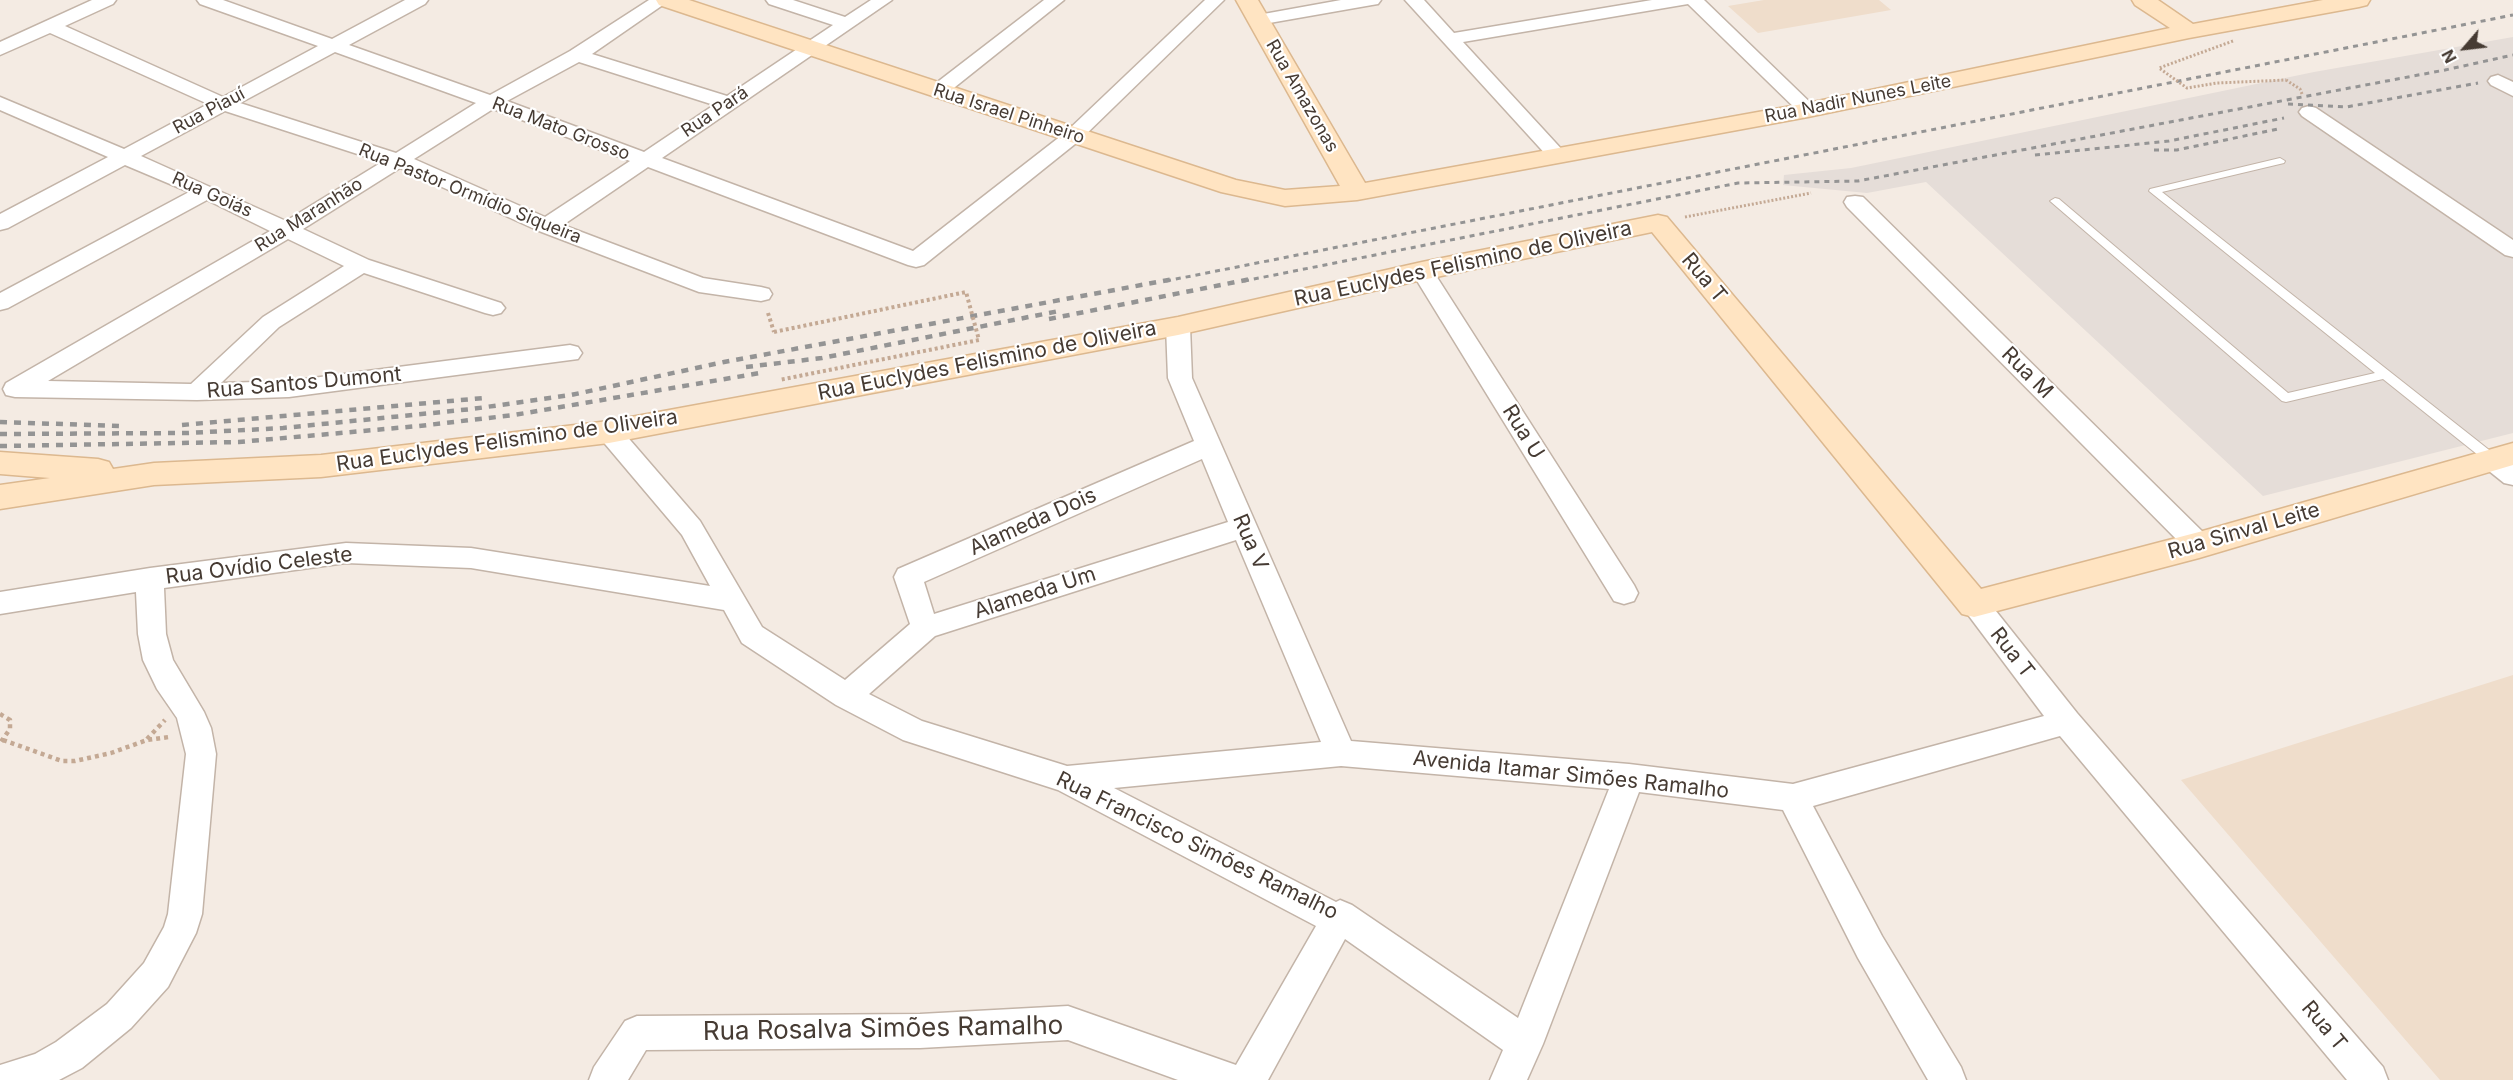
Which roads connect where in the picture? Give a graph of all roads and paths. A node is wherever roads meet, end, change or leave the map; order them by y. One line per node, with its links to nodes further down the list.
1 (107, 0): 18 (street)
2 (206, 0): 22 (street, Rua Mato Grosso)
3 (419, 0): 22 (street, Rua Piauí)
4 (661, 0): 25 (street, Rua Maranhão)
5 (666, 0): 23 (street, Rua Israel Pinheiro)
6 (775, 0): 17 (street)
7 (883, 0): 17 (street, Rua Pará)
8 (1055, 0): 27 (street)
9 (1215, 0): 34 (street)
10 (1372, 0): 16 (street)
11 (1414, 0): 20 (street)
12 (1684, 0): 20 (street)
13 (1694, 0): 32 (street)
14 (2143, 0): 19 (street)
15 (2359, 0): 19 (street, Rua Nadir Nunes Leite)
16 (1252, 10): 41 (street, Rua Amazonas)
17 (847, 24): 23 (street, Rua Pará)
18 (49, 26): 24 (street); 30 (street, Rua Pastor Ormídio Siqueira)
19 (2189, 31): 32 (street, Rua Nadir Nunes Leite)
20 (1451, 39): 35 (street)
21 (2233, 41): 26 (path, bridge)
22 (334, 46): 28 (street, Rua Mato Grosso); 30 (street, Rua Piauí)
23 (811, 47): 27 (street, Rua Israel Pinheiro); 31 (street, Rua Pará)
24 (0, 49)
25 (577, 55): 28 (street, Rua Maranhão); 31 (street)
26 (2286, 80)
27 (938, 91): 34 (street, Rua Israel Pinheiro)
28 (491, 102): 37 (street, Rua Maranhão); 38 (street, Rua Mato Grosso)
29 (0, 103): 36 (street, Rua Goiás)
30 (223, 104): 36 (street, Rua Piauí); 37 (street, Rua Pastor Ormídio Siqueira)
31 (728, 104): 38 (street, Rua Pará)
32 (1808, 110): 35 (street, Rua Nadir Nunes Leite)
33 (2309, 112): 49 (street)
34 (1073, 136): 38 (street, Rua Mato Grosso); 41 (street, Rua Israel Pinheiro)
35 (1557, 154): 41 (street, Rua Nadir Nunes Leite)
36 (123, 156): 40 (street, Rua Goiás); 45 (street, Rua Piauí)
37 (398, 160): 47 (street, Rua Pastor Ormídio Siqueira); 48 (street, Rua Maranhão)
38 (645, 160): 47 (street, Rua Pará)
39 (2280, 161): 58 (lane)
40 (206, 192): 48 (street, Rua Goiás); 53 (street)
41 (1357, 192)
42 (1811, 193): 46 (path, Rua Euclydes Felismino de Oliveira)
43 (2055, 201): 58 (lane)
44 (1855, 202): 69 (street, Rua M)
45 (0, 223)
46 (1658, 223): 51 (street, Rua Euclydes Felismino de Oliveira); 74 (street, Rua T)
47 (547, 226): 52 (street, Rua Pastor Ormídio Siqueira)
48 (289, 229): 50 (street, Rua Goiás); 60 (street, Rua Maranhão)
49 (2513, 250)
50 (361, 265): 54 (street, Rua Goiás); 61 (street)
51 (1422, 271): 55 (street, Rua Euclydes Felismino de Oliveira); 71 (street, Rua U)
52 (761, 294)
53 (0, 303)
54 (493, 308)
55 (1178, 326): 62 (street, Rua Euclydes Felismino de Oliveira); 63 (street, Rua V)
56 (774, 332): 59 (path, bridge)
57 (570, 353): 61 (street, Rua Santos Dumont)
58 (2384, 375): 65 (lane)
59 (779, 380)
60 (8, 388): 61 (street, Rua Santos Dumont)
61 (197, 392)
62 (609, 432): 66 (street, Rua Euclydes Felismino de Oliveira); 72 (street, Rua Francisco Simões Ramalho)
63 (1207, 446): 68 (street, Rua V); 75 (street, Alameda Dois)
64 (0, 463): 66 (street)
65 (2506, 463): 69 (street, Rua Sinval Leite)
66 (154, 474): 67 (street)
67 (0, 497)
68 (1244, 527): 75 (street, Alameda Um); 81 (street, Rua V)
69 (2199, 545): 74 (street, Rua Sinval Leite)
70 (150, 579): 72 (street, Rua Ovídio Celeste); 73 (street, Rua Ovídio Celeste); 79 (street)
71 (1624, 593)
72 (733, 601): 76 (street, Rua Francisco Simões Ramalho)
73 (0, 603)
74 (1974, 604): 78 (street, Rua T)
75 (925, 628): 76 (street, Alameda Um)
76 (846, 696): 83 (street, Rua Francisco Simões Ramalho)
77 (0, 714): 80 (path)
78 (2066, 722): 84 (street, Avenida Itamar Simões Ramalho); 93 (street, Rua T)
79 (199, 740): 80 (path); 87 (street)
80 (1, 741)
81 (1341, 753): 82 (street, Avenida Itamar Simões Ramalho); 83 (street, Avenida Itamar Simões Ramalho)
82 (1629, 777): 84 (street, Avenida Itamar Simões Ramalho); 86 (street)
83 (1067, 778): 85 (street, Rua Francisco Simões Ramalho)
84 (1793, 798): 92 (street)
85 (1340, 916): 86 (street, Rua Francisco Simões Ramalho); 90 (street)
86 (1525, 1044): 91 (street)
87 (7, 1080)
88 (607, 1080): 89 (street, Rua Rosalva Simões Ramalho)
89 (1228, 1080)
90 (1248, 1080)
91 (1508, 1080)
92 (1947, 1080)
93 (2370, 1080)

